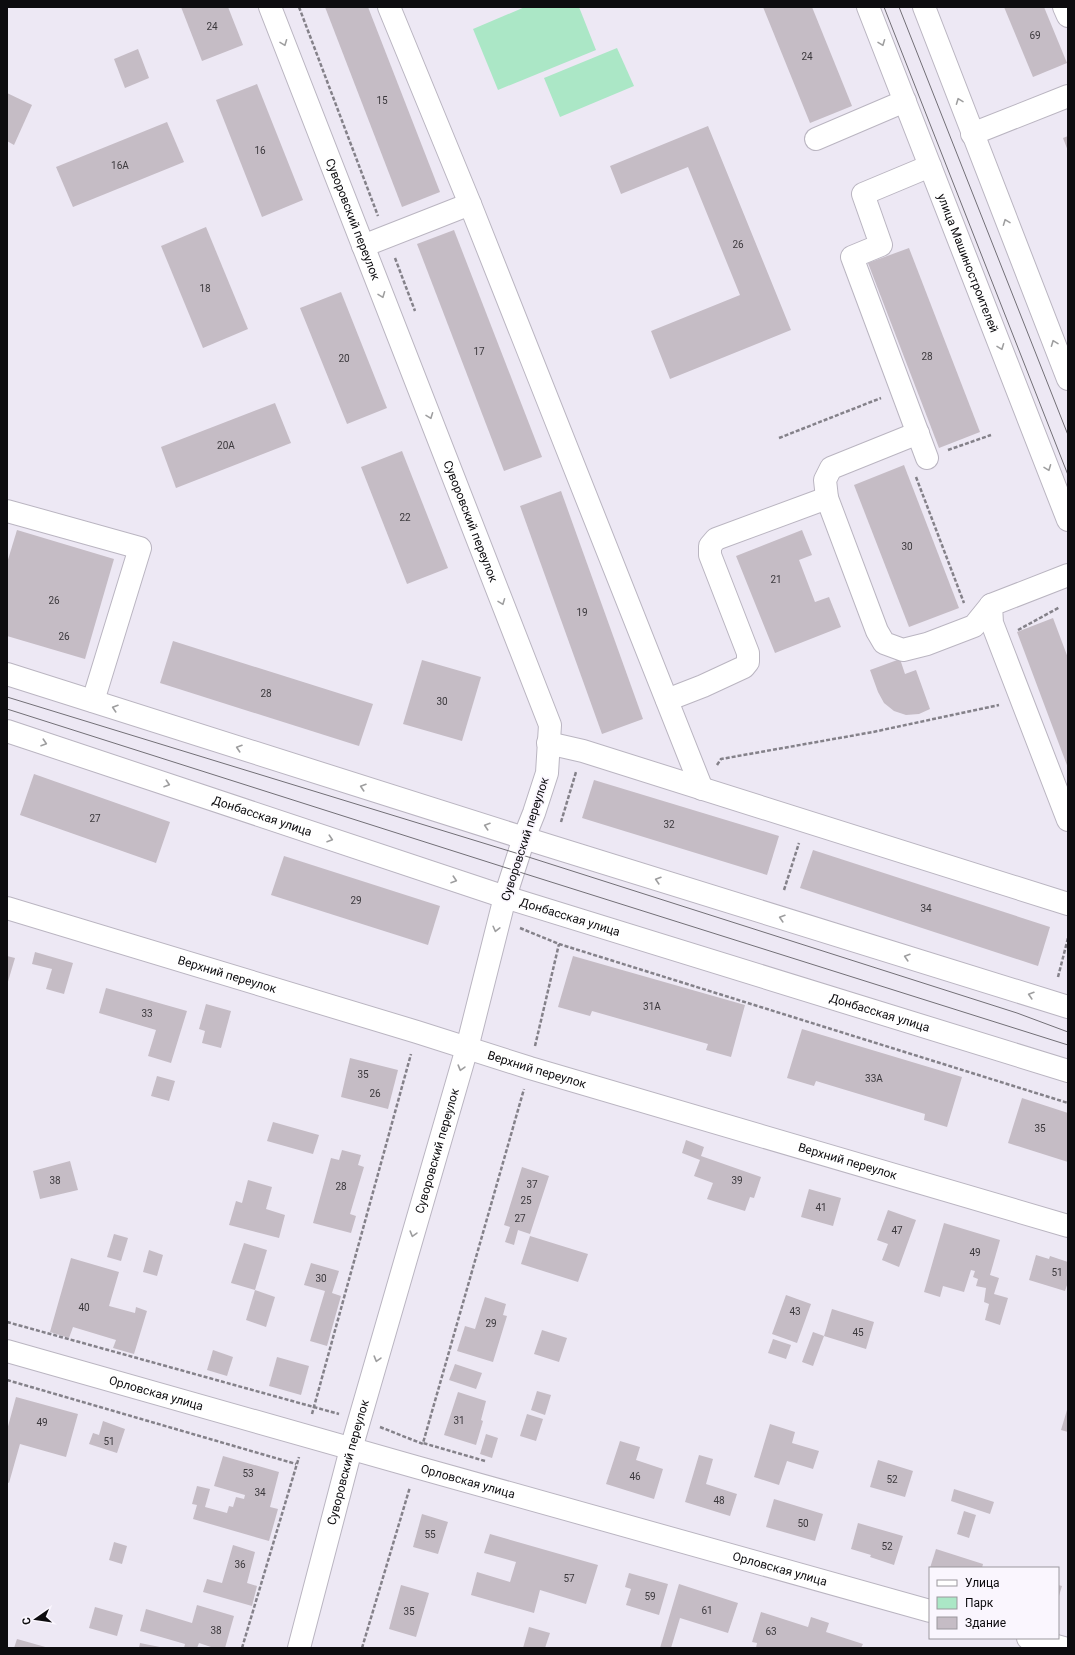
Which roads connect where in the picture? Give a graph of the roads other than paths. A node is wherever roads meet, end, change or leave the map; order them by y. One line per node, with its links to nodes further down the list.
1 (270, 7): 13 (main road, Суворовский переулок, one-way to 13)
2 (389, 7): 12 (main road)
3 (868, 7): 8 (main road, улица Машиностроителей, one-way to 8)
4 (924, 7): 9 (main road, one-way to 4)
5 (1064, 7): 6 (main road)
6 (1068, 16)
7 (1068, 96): 9 (main road)
8 (905, 101): 10 (main road); 11 (main road, улица Машиностроителей)
9 (972, 134): 14 (main road, one-way to 9)
10 (816, 139)
11 (930, 166): 15 (main road); 19 (main road, улица Машиностроителей, one-way to 19)
12 (470, 204): 13 (main road); 23 (main road)
13 (363, 246): 26 (main road, Суворовский переулок, one-way to 26)
14 (1068, 379)
15 (918, 433): 16 (main road); 17 (main road)
16 (927, 458)
17 (827, 498): 21 (main road); 23 (main road)
18 (7, 511): 24 (main road)
19 (1068, 520)
20 (1068, 574): 21 (main road)
21 (991, 605): 28 (main road)
22 (7, 674): 24 (main road)
23 (667, 700): 27 (main road)
24 (93, 702): 29 (main road, one-way to 24)
25 (7, 731): 30 (main road, Донбасская улица, one-way to 30)
26 (548, 743): 27 (main road); 29 (main road, Суворовский переулок)
27 (702, 789): 31 (main road)
28 (1068, 820)
29 (524, 838): 30 (main road, Суворовский переулок); 33 (main road, one-way to 29)
30 (505, 897): 34 (main road, Суворовский переулок, one-way to 34); 35 (main road, Донбасская улица)
31 (1068, 904)
32 (7, 908): 34 (main road, Верхний переулок)
33 (1068, 1007)
34 (467, 1048): 36 (main road, Верхний переулок); 38 (main road, Суворовский переулок, one-way to 38)
35 (1068, 1071)
36 (1068, 1226)
37 (7, 1351): 38 (main road, Орловская улица)
38 (351, 1449): 39 (main road, Орловская улица); 41 (main road, Суворовский переулок)
39 (929, 1611)
40 (1032, 1639): 42 (main road)
41 (299, 1648)
42 (1064, 1648)

